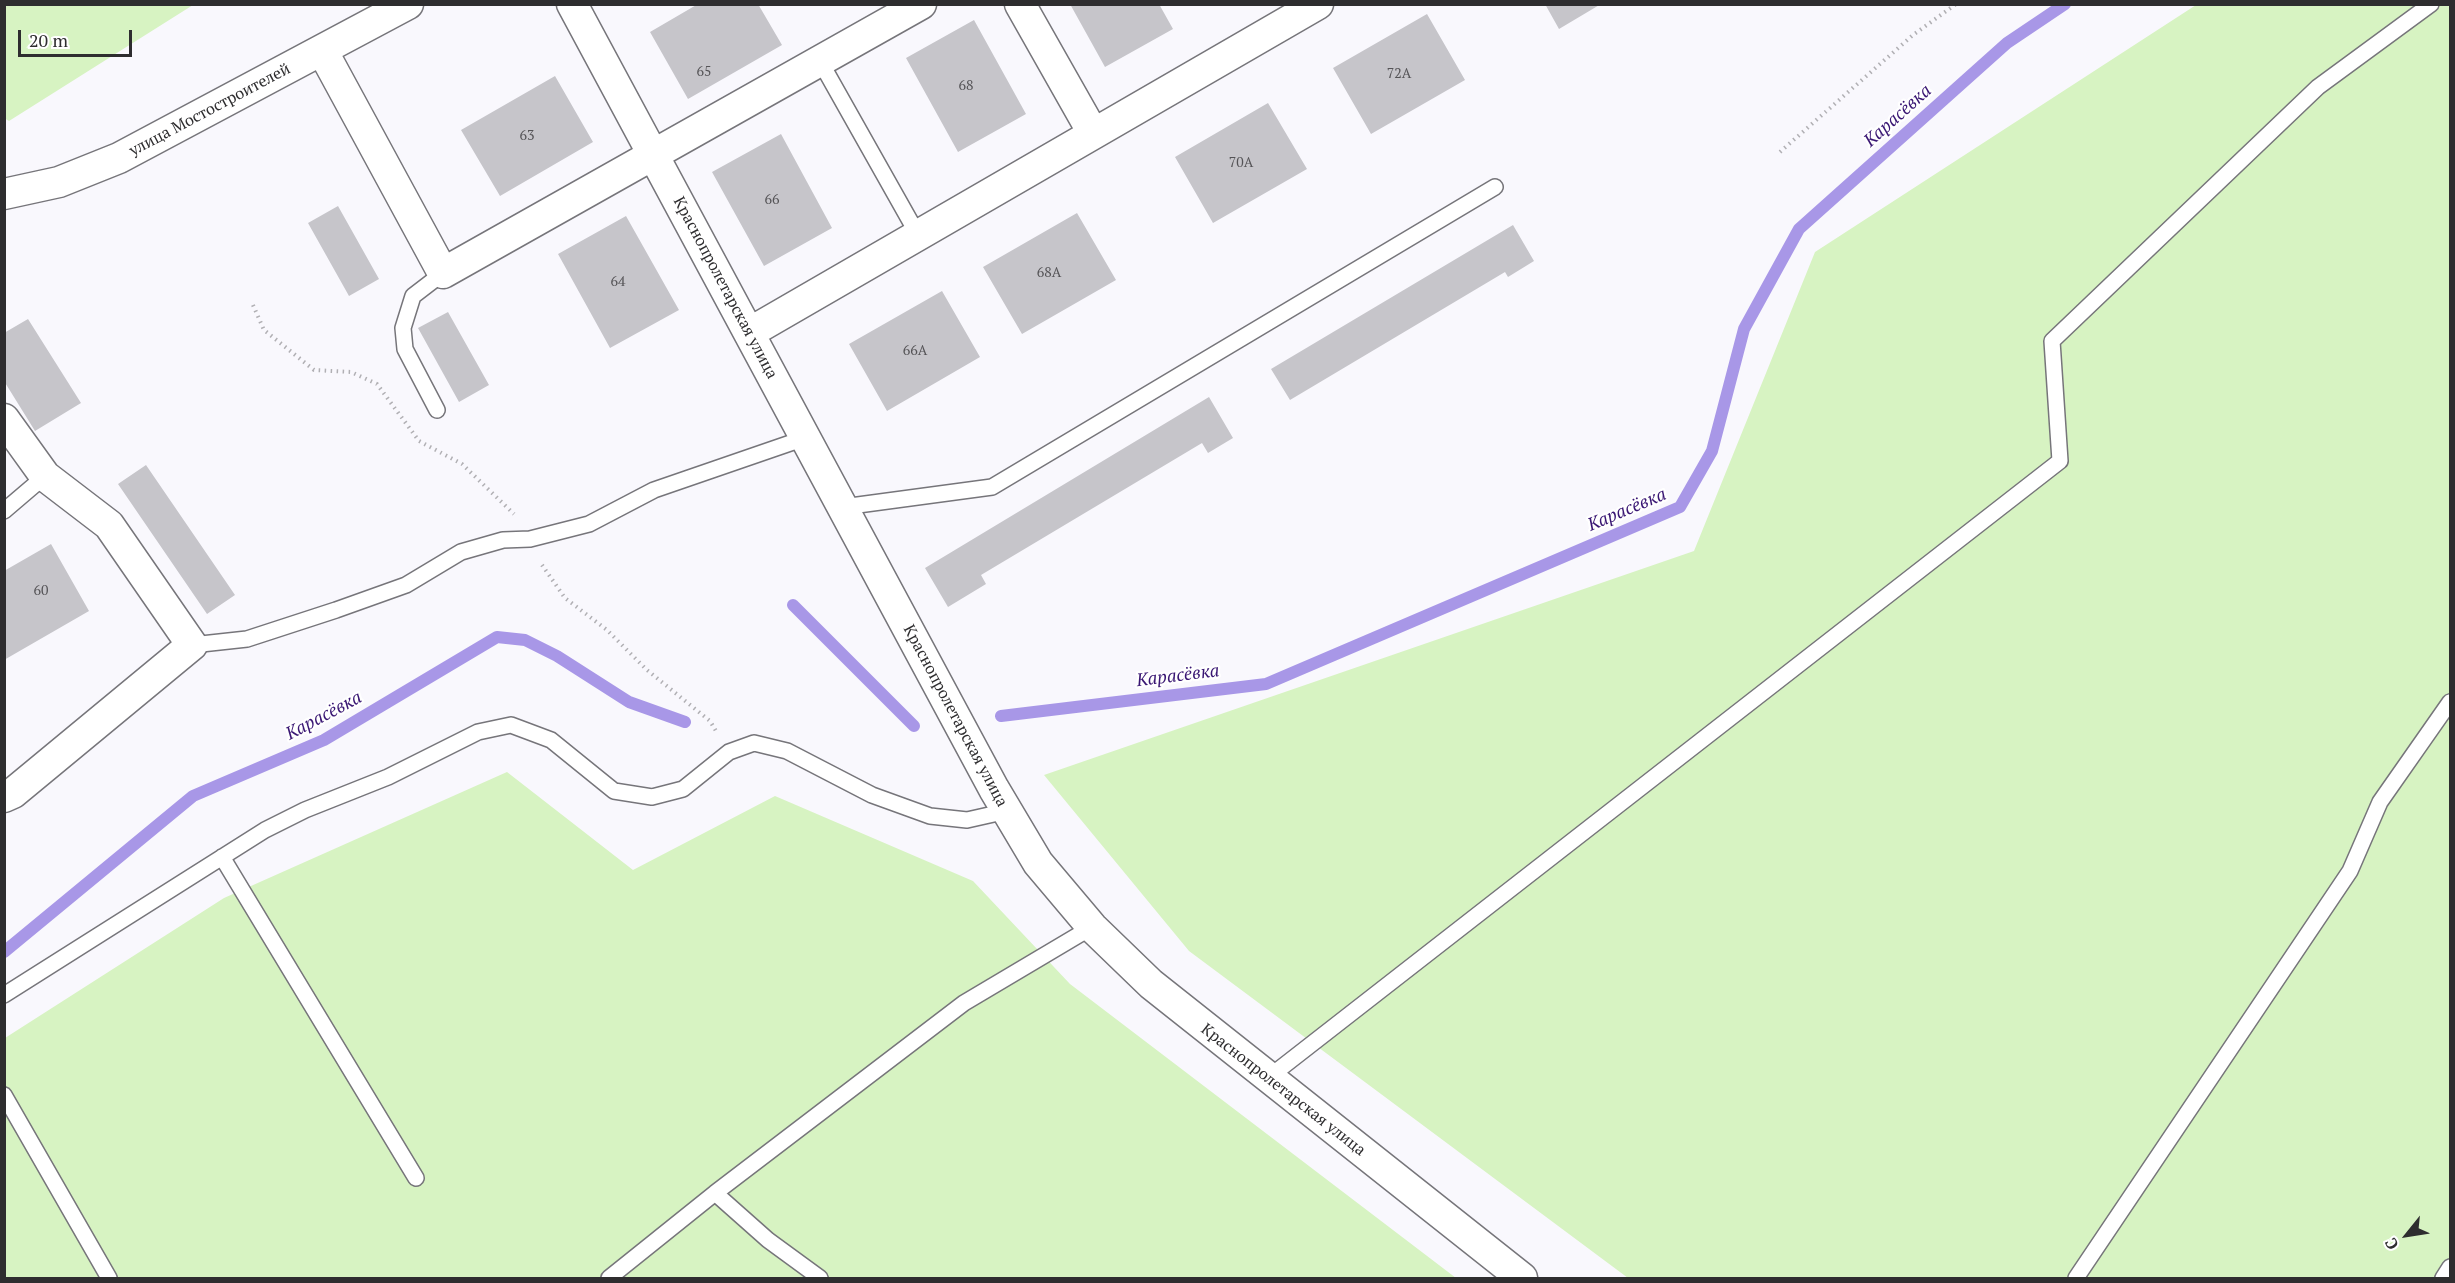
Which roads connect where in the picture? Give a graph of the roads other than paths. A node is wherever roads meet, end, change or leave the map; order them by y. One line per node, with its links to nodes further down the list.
1 (408, 4): 7 (street, улица Мостостроителей)
2 (572, 4): 10 (street, Краснопролетарская улица)
3 (921, 4): 8 (street)
4 (1020, 4): 9 (street)
5 (1318, 4): 9 (street)
6 (2431, 4): 29 (lane)
7 (322, 50): 12 (street, улица Мостостроителей); 14 (street)
8 (820, 61): 10 (street); 13 (lane)
9 (1093, 133): 13 (street)
10 (653, 155): 14 (street); 15 (street, Краснопролетарская улица)
11 (1495, 187): 20 (lane)
12 (4, 194)
13 (918, 234): 15 (street)
14 (443, 273): 16 (lane)
15 (749, 333): 18 (street, Краснопролетарская улица)
16 (437, 410)
17 (4, 419): 19 (street)
18 (806, 438): 20 (street, Краснопролетарская улица); 22 (lane)
19 (45, 476): 21 (lane); 22 (street)
20 (843, 507): 25 (street, Краснопролетарская улица)
21 (4, 511)
22 (192, 645): 24 (street)
23 (2451, 702): 38 (lane)
24 (4, 797)
25 (1007, 811): 26 (lane); 27 (street, Краснопролетарская улица)
26 (222, 857): 28 (lane); 31 (lane)
27 (1092, 927): 29 (street, Краснопролетарская улица); 32 (lane)
28 (4, 995)
29 (1268, 1078): 37 (street, Краснопролетарская улица)
30 (4, 1095): 34 (lane)
31 (416, 1178)
32 (715, 1193): 35 (lane); 36 (lane)
33 (2451, 1267): 39 (lane)
34 (109, 1278)
35 (609, 1278)
36 (820, 1278)
37 (1522, 1278)
38 (2076, 1278)
39 (2443, 1278)

